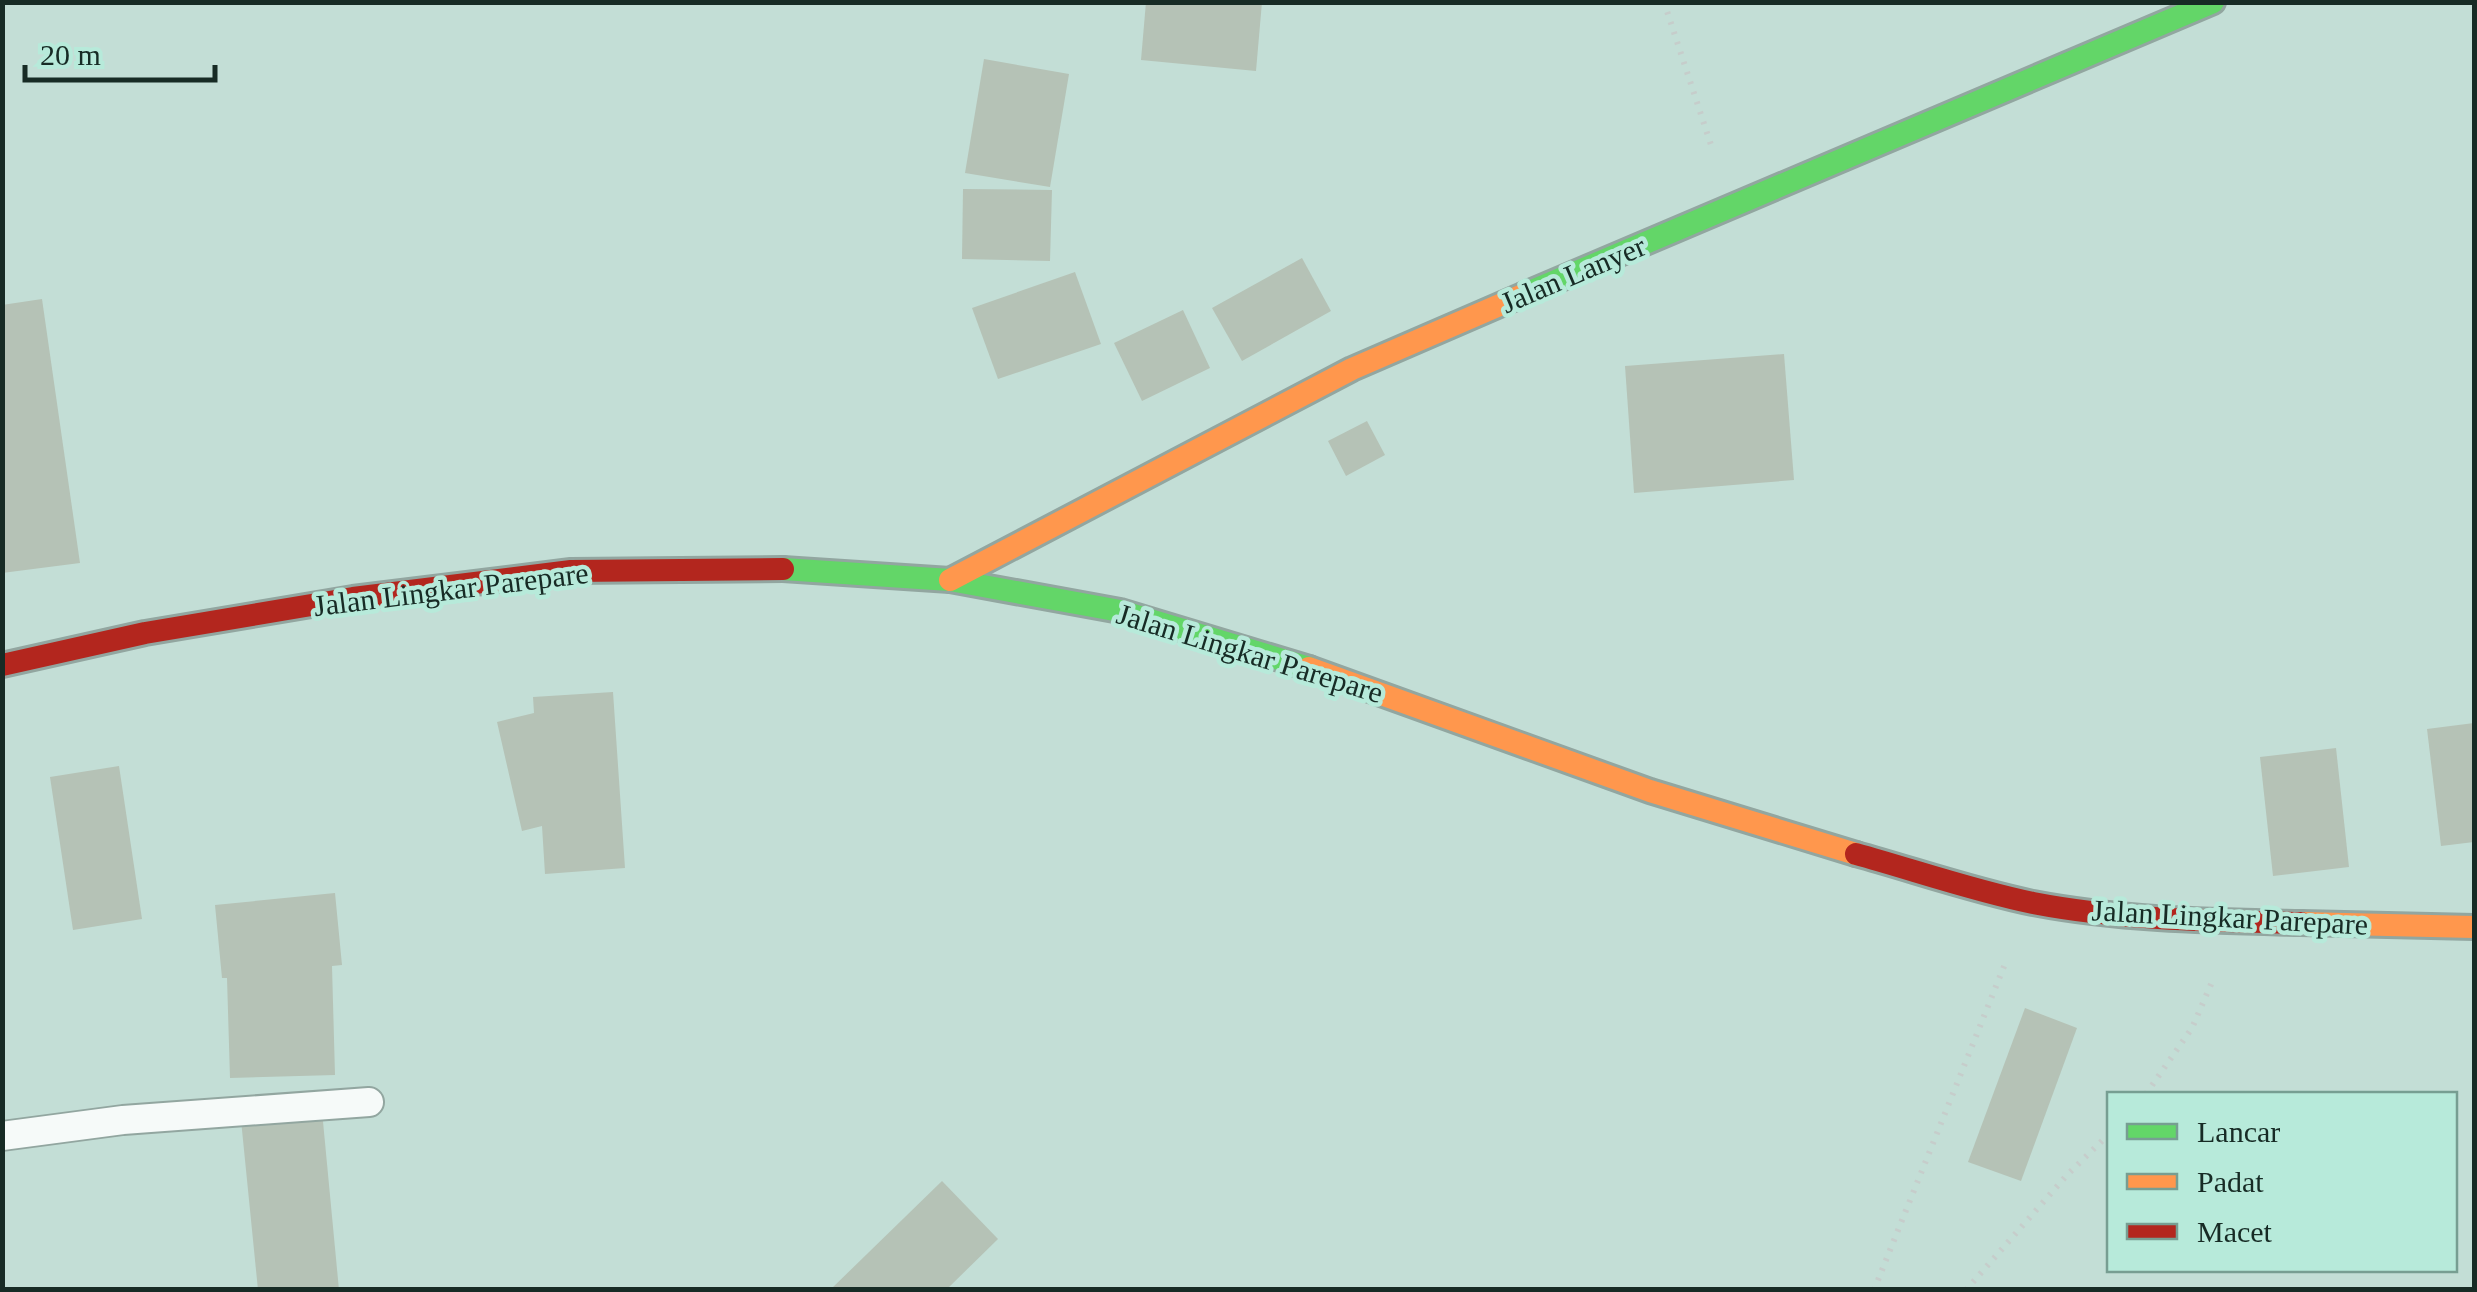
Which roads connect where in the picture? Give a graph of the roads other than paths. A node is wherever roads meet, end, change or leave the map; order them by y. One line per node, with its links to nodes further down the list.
1 (2212, 2): 2 (main road, Jalan Lanyer)
2 (950, 580): 3 (main road, Jalan Lingkar Parepare); 4 (main road, Jalan Lingkar Parepare)
3 (2, 664)
4 (2474, 926)
5 (369, 1102): 6 (lane)
6 (2, 1136)

